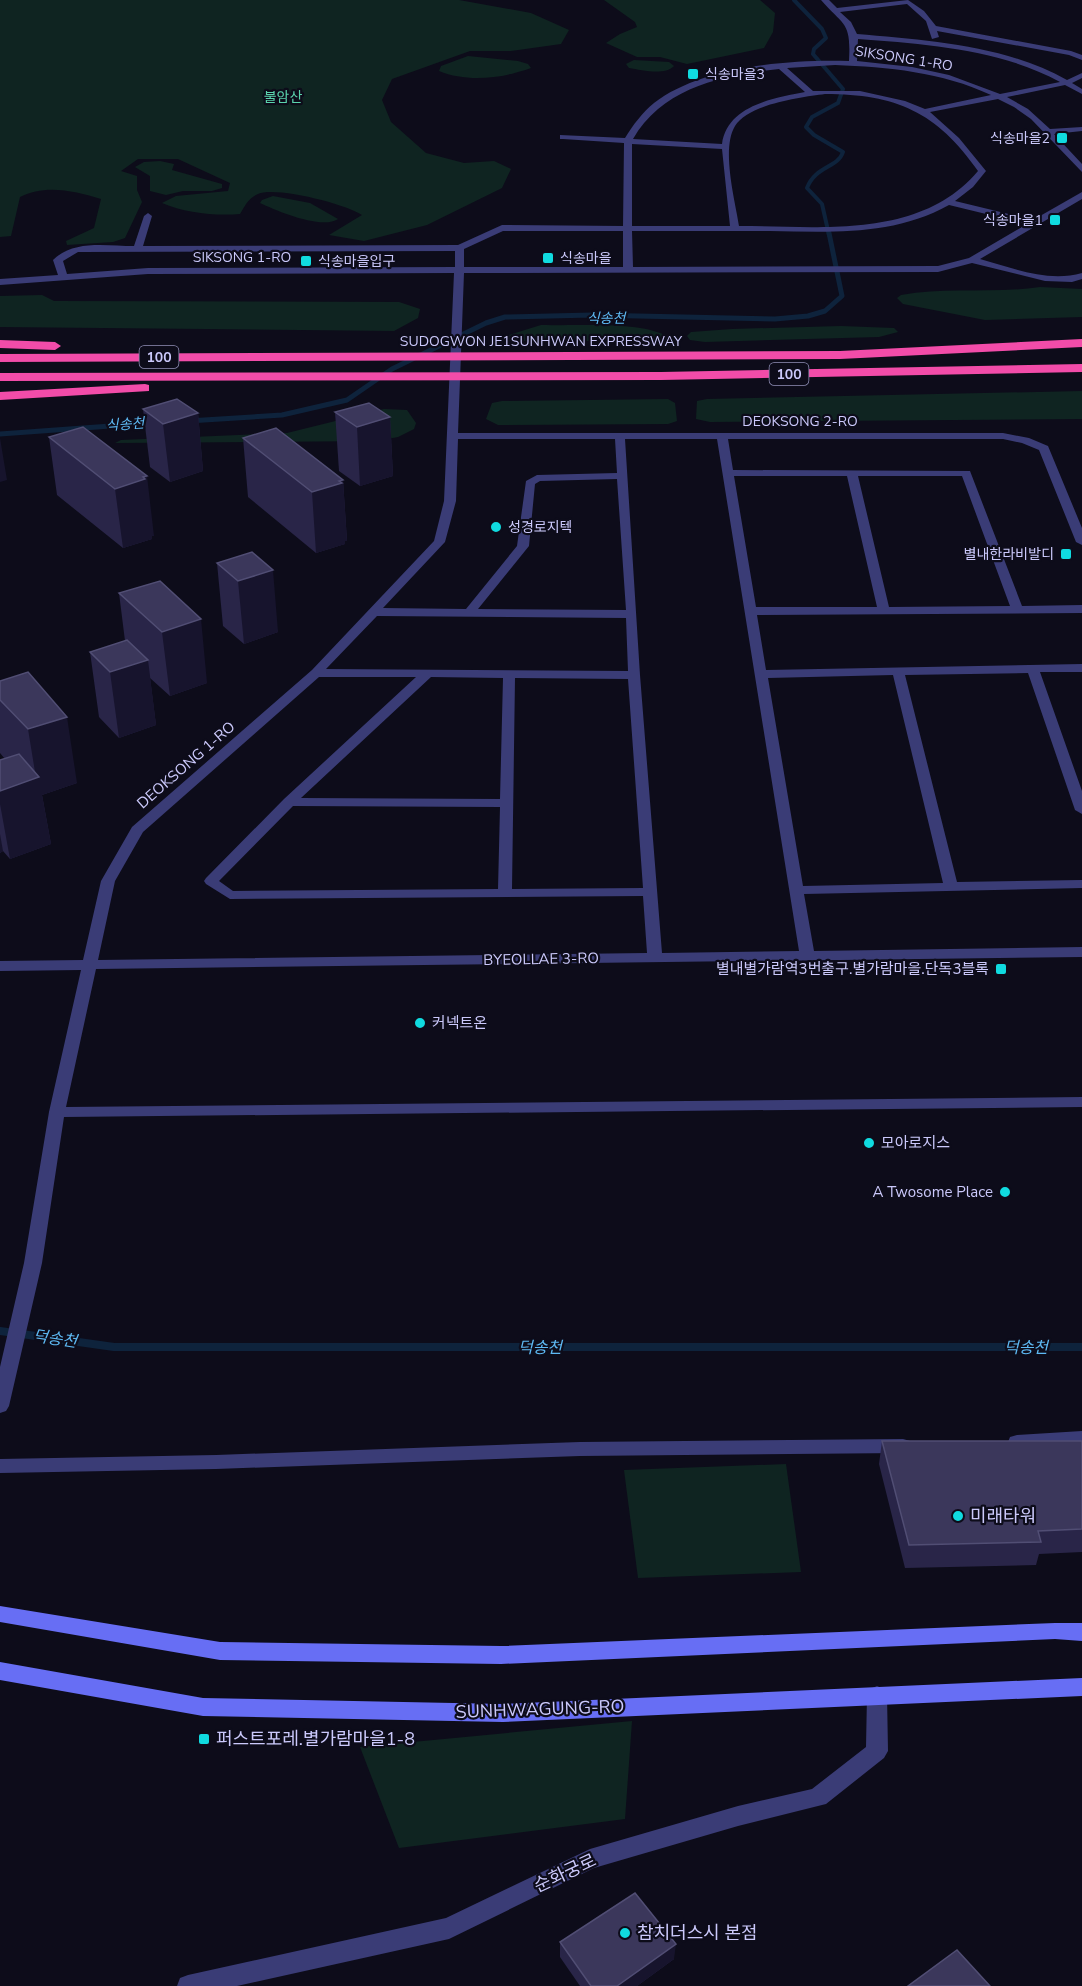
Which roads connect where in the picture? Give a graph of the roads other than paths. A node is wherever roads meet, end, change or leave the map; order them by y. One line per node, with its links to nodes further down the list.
1 (825, 0): 2 (street)
2 (837, 10): 3 (street); 4 (street)
3 (934, 28): 5 (street); 6 (street)
4 (854, 36): 5 (street); 7 (street)
5 (936, 46): 10 (street)
6 (1082, 58)
7 (853, 63): 8 (street, SIKSONG 1-RO); 13 (street, SIKSONG 1-RO)
8 (781, 66): 11 (street); 18 (street)
9 (1082, 75): 10 (street)
10 (1066, 83): 12 (street); 13 (street)
11 (810, 92): 14 (street); 19 (street)
12 (1082, 92)
13 (996, 96): 14 (street); 16 (street, SIKSONG 1-RO)
14 (924, 111): 22 (street)
15 (1082, 129): 16 (street)
16 (1047, 132): 20 (street, SIKSONG 1-RO)
17 (563, 137): 18 (street)
18 (628, 141): 19 (street); 25 (street)
19 (725, 147): 26 (street)
20 (1082, 169)
21 (1082, 195): 24 (street)
22 (948, 202): 24 (street); 26 (street)
23 (147, 216): 27 (street)
24 (1033, 223): 29 (street)
25 (627, 228): 26 (street); 28 (street); 31 (street)
26 (735, 229)
27 (138, 248): 28 (street); 33 (street)
28 (460, 248): 30 (street)
29 (972, 260): 31 (street, SIKSONG 1-RO); 32 (street)
30 (459, 270): 31 (street, SIKSONG 1-RO); 33 (street, SIKSONG 1-RO); 43 (street, DEOKSONG 1-RO)
31 (628, 270)
32 (1082, 276)
33 (63, 277): 34 (street, SIKSONG 1-RO)
34 (0, 282)
35 (1082, 343): 37 (highway, SUDOGWON JE1SUNHWAN EXPRESSWAY / 100)
36 (0, 344): 37 (highway)
37 (300, 355): 38 (highway, SUDOGWON JE1SUNHWAN EXPRESSWAY / 100)
38 (0, 358)
39 (1082, 368): 40 (highway, 100)
40 (293, 376): 41 (highway, 100); 42 (highway)
41 (0, 377)
42 (0, 396)
43 (454, 436): 44 (street, DEOKSONG 2-RO); 54 (street, DEOKSONG 1-RO)
44 (620, 436): 45 (street, DEOKSONG 2-RO); 48 (street)
45 (722, 436): 46 (street); 49 (street, DEOKSONG 2-RO)
46 (728, 473): 47 (street); 53 (street)
47 (852, 473): 50 (street); 52 (street)
48 (623, 476): 55 (street); 56 (street)
49 (1082, 542)
50 (1018, 609): 51 (street); 52 (street)
51 (1082, 609)
52 (884, 610): 53 (street)
53 (751, 611): 61 (street)
54 (375, 612): 55 (street); 60 (street, DEOKSONG 1-RO)
55 (469, 613): 56 (street)
56 (632, 614): 64 (street)
57 (1082, 668): 58 (street)
58 (1033, 669): 59 (street); 67 (street)
59 (898, 671): 61 (street); 69 (street)
60 (316, 673): 62 (street); 77 (street, DEOKSONG 1-RO)
61 (761, 674): 70 (street)
62 (426, 675): 63 (street); 65 (street)
63 (509, 675): 64 (street); 66 (street)
64 (634, 675): 71 (street)
65 (289, 802): 66 (street); 72 (street)
66 (507, 803): 72 (street)
67 (1082, 810)
68 (1082, 884): 69 (street)
69 (951, 887): 70 (street)
70 (796, 890): 74 (street)
71 (651, 892): 72 (street); 75 (street)
72 (505, 893)
73 (1082, 952): 74 (street, BYEOLLAE 3-RO)
74 (807, 956): 75 (street, BYEOLLAE 3-RO)
75 (655, 958): 77 (street, BYEOLLAE 3-RO)
76 (0, 966): 77 (street, BYEOLLAE 3-RO)
77 (89, 966): 79 (street, DEOKSONG 1-RO)
78 (1082, 1102): 79 (street)
79 (57, 1112): 80 (street, DEOKSONG 1-RO)
80 (0, 1407)
81 (1082, 1438): 82 (street)
82 (1001, 1443)
83 (920, 1446): 84 (street)
84 (0, 1466)
85 (0, 1614): 86 (street)
86 (1082, 1632)
87 (0, 1671): 89 (street, SUNHWAGUNG-RO)
88 (1082, 1687): 89 (street, SUNHWAGUNG-RO)
89 (877, 1695): 90 (street, 순화궁로)
90 (188, 1986)

